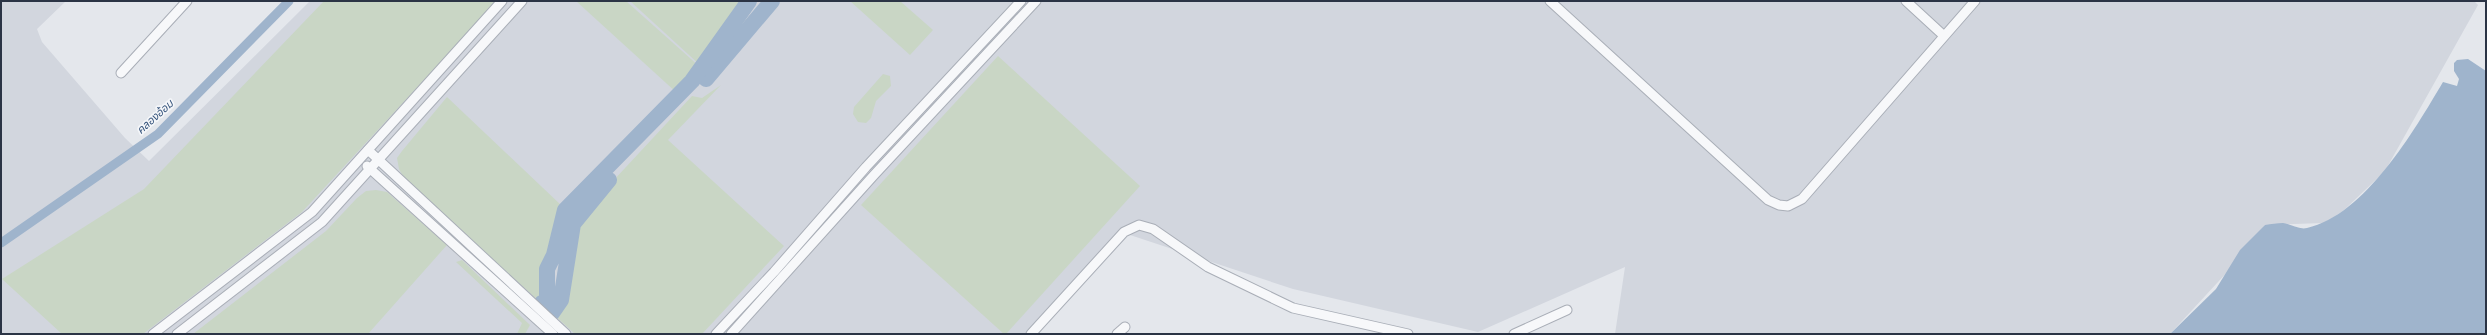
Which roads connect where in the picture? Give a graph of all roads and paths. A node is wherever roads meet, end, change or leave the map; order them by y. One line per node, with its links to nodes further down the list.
1 (187, 1): 10 (street)
2 (502, 1): 11 (street)
3 (522, 1): 13 (street)
4 (1021, 1): 22 (street)
5 (1036, 1): 23 (street)
6 (1550, 1): 9 (street)
7 (1906, 1): 9 (street)
8 (1975, 1): 9 (street)
9 (1944, 35)
10 (120, 73)
11 (368, 150): 12 (street); 13 (street)
12 (360, 160): 14 (street); 19 (street)
13 (379, 160): 14 (street); 15 (street)
14 (371, 169): 15 (street); 20 (street)
15 (529, 307): 18 (street)
16 (1566, 310): 27 (street)
17 (1125, 327): 25 (street)
18 (550, 328): 21 (street)
19 (153, 334)
20 (177, 334)
21 (566, 334)
22 (716, 334)
23 (731, 334)
24 (1031, 334): 26 (street)
25 (1118, 334)
26 (1408, 334)
27 (1514, 334)

